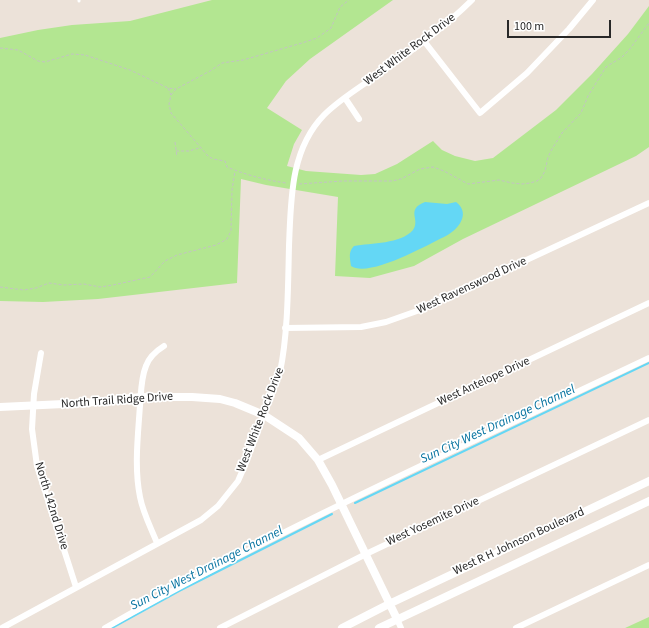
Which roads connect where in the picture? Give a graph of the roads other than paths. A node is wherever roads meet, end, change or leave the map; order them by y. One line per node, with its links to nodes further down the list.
1 (472, 0): 3 (street, West White Rock Drive)
2 (592, 0): 3 (street)
3 (424, 41): 4 (street, West White Rock Drive)
4 (345, 98): 5 (street); 8 (street, West White Rock Drive)
5 (359, 119)
6 (648, 206): 8 (street, West Ravenswood Drive)
7 (649, 303): 17 (street, West Antelope Drive)
8 (285, 328): 15 (street, West White Rock Drive)
9 (164, 346): 12 (street)
10 (41, 353): 14 (street, North 142nd Drive)
11 (649, 358): 20 (street)
12 (141, 397): 14 (main road, North Trail Ridge Drive); 15 (main road, North Trail Ridge Drive); 21 (street)
13 (0, 407): 14 (main road, North Trail Ridge Drive)
14 (34, 407): 24 (street, North 142nd Drive)
15 (264, 415): 17 (main road, North Trail Ridge Drive); 21 (street, West White Rock Drive)
16 (649, 420): 22 (street, West Yosemite Drive)
17 (318, 460): 20 (main road, North Trail Ridge Drive)
18 (649, 480): 25 (main road, West R H Johnson Boulevard)
19 (649, 501): 26 (main road, West R H Johnson Boulevard)
20 (342, 504): 22 (main road, North Trail Ridge Drive); 28 (street)
21 (157, 543): 24 (street, West White Rock Drive)
22 (366, 554): 25 (main road, North Trail Ridge Drive); 29 (street, West Yosemite Drive)
23 (649, 565): 33 (street)
24 (76, 587): 27 (street, West White Rock Drive)
25 (389, 604): 26 (main road, North Trail Ridge Drive); 30 (main road, West R H Johnson Boulevard)
26 (397, 619): 31 (main road, West R H Johnson Boulevard); 32 (street)
27 (2, 628)
28 (105, 628)
29 (220, 628)
30 (342, 628)
31 (379, 628)
32 (401, 628)
33 (516, 628)

